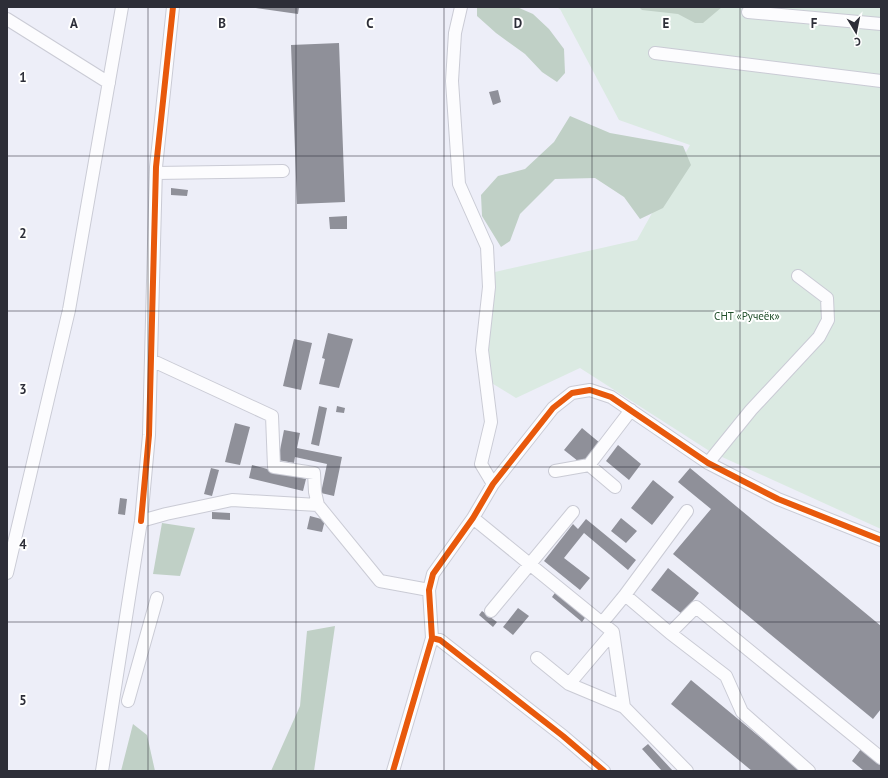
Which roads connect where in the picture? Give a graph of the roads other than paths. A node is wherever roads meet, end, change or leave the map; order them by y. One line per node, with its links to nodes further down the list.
1 (122, 7): 9 (street)
2 (173, 7): 11 (street)
3 (461, 7): 18 (street)
4 (748, 12): 6 (street)
5 (7, 19): 9 (street)
6 (881, 24)
7 (655, 53): 8 (street)
8 (881, 81)
9 (109, 83): 27 (street)
10 (283, 171): 11 (street)
11 (156, 173): 13 (street)
12 (798, 276): 15 (street)
13 (151, 360): 20 (street); 24 (street)
14 (631, 410): 15 (street); 16 (street); 18 (street)
15 (708, 463): 25 (street)
16 (589, 465): 17 (street); 19 (street)
17 (555, 471)
18 (493, 484): 23 (street)
19 (615, 487)
20 (318, 505): 24 (street); 28 (street)
21 (687, 511): 29 (street)
22 (573, 512): 26 (street)
23 (473, 518): 26 (street); 28 (street)
24 (140, 521): 36 (street)
25 (881, 540)
26 (530, 564): 31 (street); 32 (street)
27 (7, 573)
28 (429, 590): 35 (street)
29 (625, 594): 32 (street); 34 (street)
30 (158, 598): 37 (street)
31 (491, 612)
32 (602, 623): 33 (street)
33 (613, 632): 39 (street); 41 (street)
34 (670, 633): 42 (street); 47 (street)
35 (432, 638): 44 (street); 45 (street)
36 (122, 640): 37 (street); 43 (street)
37 (144, 646): 40 (street)
38 (536, 658): 39 (street)
39 (569, 684): 41 (street)
40 (128, 701)
41 (624, 707): 46 (street)
42 (881, 758)
43 (102, 771)
44 (393, 771)
45 (604, 771)
46 (687, 771)
47 (809, 771)

